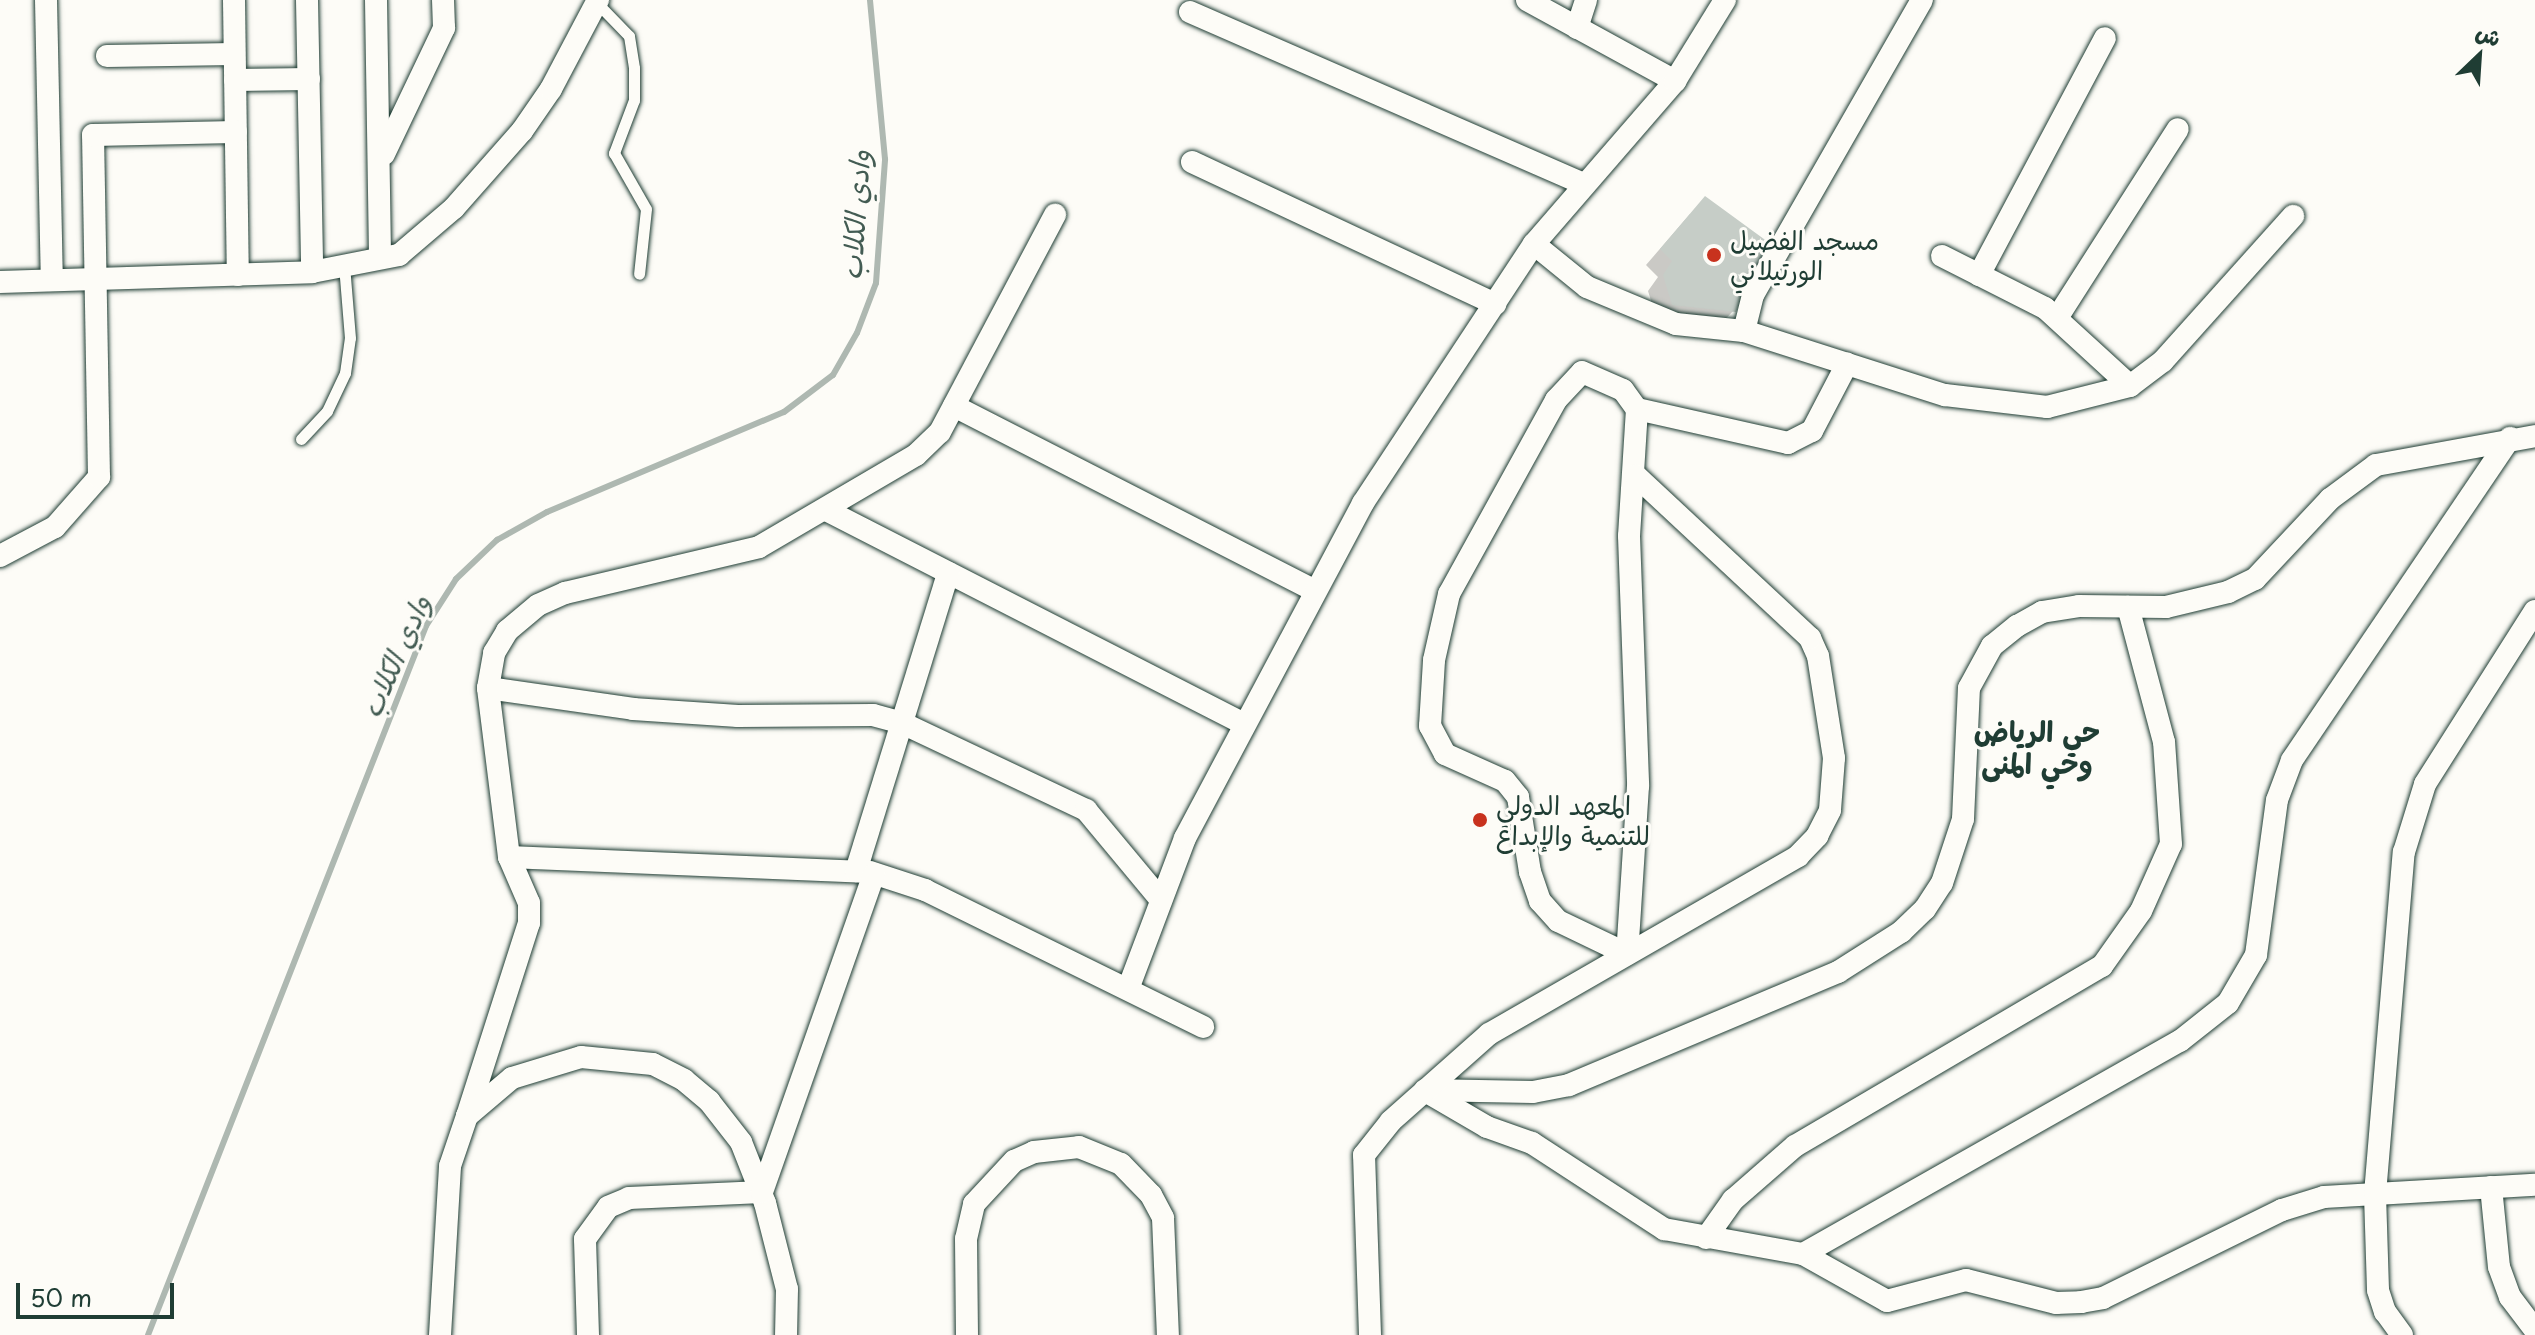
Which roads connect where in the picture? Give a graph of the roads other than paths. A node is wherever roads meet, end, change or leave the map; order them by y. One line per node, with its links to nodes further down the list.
1 (46, 0): 35 (street)
2 (234, 0): 14 (street)
3 (307, 0): 16 (street)
4 (376, 0): 21 (street)
5 (443, 0): 21 (street)
6 (1527, 0): 12 (street)
7 (1586, 0): 12 (street)
8 (1725, 0): 18 (street)
9 (1922, 0): 39 (street)
10 (597, 2): 28 (street); 31 (lane)
11 (1190, 12): 23 (street)
12 (1577, 28): 18 (street)
13 (2105, 38): 33 (street)
14 (234, 54): 15 (street); 17 (street)
15 (107, 56)
16 (309, 79): 17 (street); 30 (street)
17 (235, 80): 20 (street)
18 (1675, 81): 23 (street)
19 (2178, 129): 38 (street)
20 (236, 132): 32 (street); 34 (street)
21 (381, 159): 28 (street)
22 (1192, 162): 37 (street)
23 (1583, 184): 26 (street)
24 (1055, 215): 42 (street)
25 (2293, 216): 41 (street)
26 (1534, 244): 37 (street); 39 (street)
27 (1942, 256): 33 (street)
28 (380, 258): 29 (street)
29 (344, 265): 30 (street); 46 (lane)
30 (312, 272): 32 (street)
31 (639, 274)
32 (238, 275): 34 (street)
33 (1979, 275): 38 (street)
34 (96, 279): 35 (street); 49 (street)
35 (52, 280): 36 (street)
36 (0, 282)
37 (1495, 304): 51 (street)
38 (2057, 318): 41 (street)
39 (1744, 331): 40 (street)
40 (1847, 364): 41 (street); 43 (street)
41 (2130, 386)
42 (954, 406): 48 (street); 51 (street)
43 (1637, 409): 47 (street); 60 (street)
44 (2535, 436): 45 (street)
45 (2510, 438): 52 (street); 70 (street)
46 (301, 439)
47 (1636, 476): 60 (street); 60 (street)
48 (828, 511): 50 (street); 54 (street)
49 (0, 556)
50 (948, 573): 55 (street); 56 (street)
51 (1315, 591): 56 (street)
52 (2128, 607): 63 (street); 69 (street)
53 (2535, 611): 68 (street)
54 (488, 688): 55 (street); 57 (street)
55 (902, 723): 58 (street); 59 (street)
56 (1245, 724): 59 (street)
57 (509, 857): 58 (street); 64 (street)
58 (865, 872): 61 (street); 67 (street)
59 (1161, 900): 61 (street)
60 (1627, 954): 63 (street)
61 (1128, 989): 62 (street)
62 (1203, 1027)
63 (1425, 1090): 69 (street); 77 (street)
64 (467, 1116): 67 (street); 72 (street)
65 (2535, 1185): 66 (street)
66 (2491, 1187): 68 (street); 71 (street)
67 (762, 1192): 73 (street); 74 (street)
68 (2375, 1194): 70 (street); 78 (street)
69 (1706, 1238): 70 (street)
70 (1803, 1254)
71 (2535, 1330)
72 (440, 1335)
73 (588, 1335)
74 (786, 1335)
75 (967, 1335): 76 (street)
76 (1168, 1335)
77 (1370, 1335)
78 (2402, 1335)

